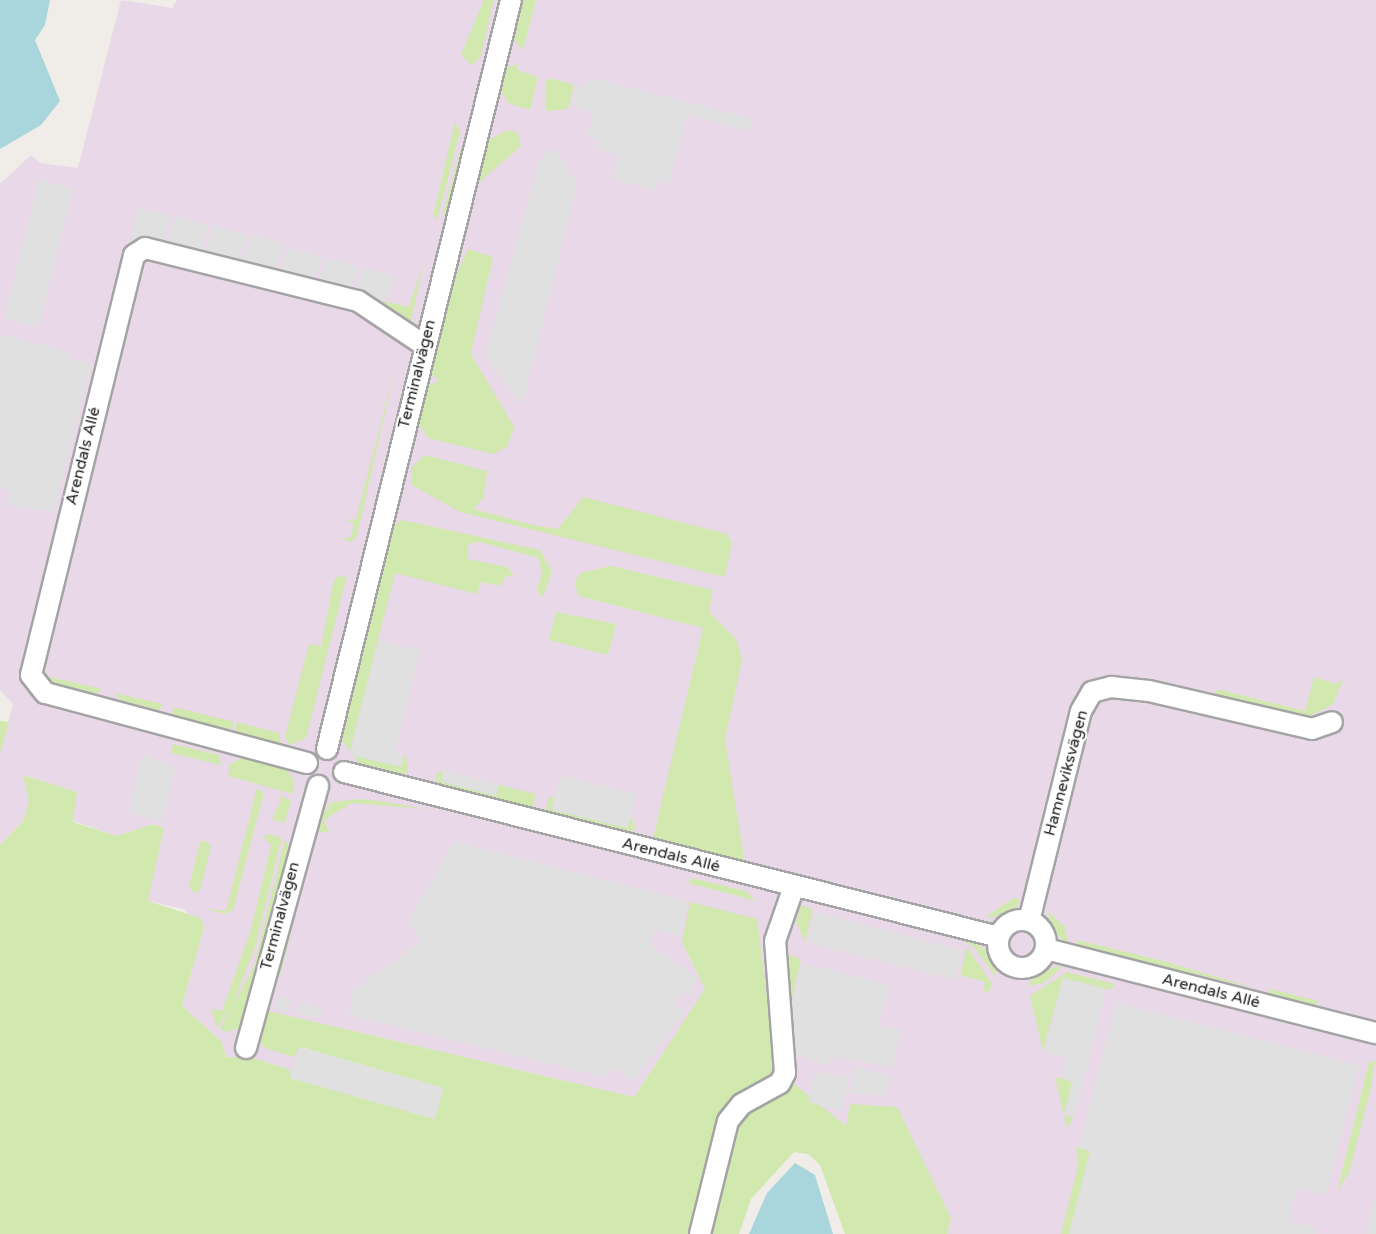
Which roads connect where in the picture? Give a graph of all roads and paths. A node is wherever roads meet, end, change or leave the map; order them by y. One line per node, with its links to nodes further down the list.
1 (511, 0): 2 (street, Terminalvägen)
2 (424, 345): 4 (street, Terminalvägen); 5 (street, Arendals Allé)
3 (1332, 722): 9 (street, Hamneviksvägen)
4 (327, 749): 5 (street); 6 (street)
5 (307, 764): 7 (street)
6 (344, 772): 7 (street); 8 (street, Arendals Allé)
7 (318, 786): 13 (street, Terminalvägen)
8 (794, 886): 10 (street, Arendals Allé); 14 (street)
9 (1029, 921): 10 (street); 11 (street)
10 (999, 937): 11 (street)
11 (1046, 949): 12 (street, Arendals Allé)
12 (1376, 1033)
13 (246, 1048)
14 (700, 1234)

